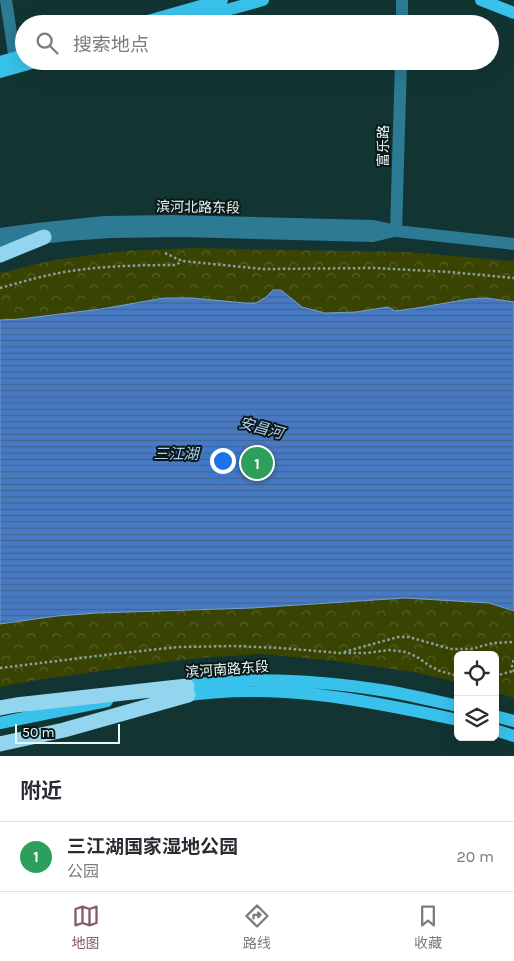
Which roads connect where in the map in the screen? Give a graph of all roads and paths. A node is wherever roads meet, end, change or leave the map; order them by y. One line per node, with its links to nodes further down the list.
1 (6, 0): 10 (street)
2 (222, 0): 7 (main road)
3 (264, 0): 8 (main road)
4 (402, 0): 9 (street)
5 (481, 0): 6 (main road)
6 (514, 13)
7 (169, 15)
8 (209, 15)
9 (402, 15)
10 (15, 45)
11 (15, 60): 12 (main road)
12 (0, 62)
13 (15, 62): 15 (main road)
14 (401, 70): 16 (street, 富乐路)
15 (0, 72)
16 (396, 231): 17 (street, 滨河北路东段); 18 (street, 滨河北路东段); 20 (street, 滨河北路东段)
17 (0, 234)
18 (44, 237): 19 (street, 滨河北路东段); 22 (highway)
19 (0, 243)
20 (514, 244)
21 (165, 253): 23 (path)
22 (0, 255)
23 (182, 261): 24 (path); 25 (path)
24 (514, 278)
25 (0, 288)
26 (514, 642): 27 (path)
27 (340, 653): 29 (path); 31 (path)
28 (514, 659): 30 (path)
29 (0, 668)
30 (514, 672): 32 (path)
31 (454, 675)
32 (499, 675)
33 (187, 690): 34 (main road, 滨河南路东段); 35 (highway); 37 (main road, 滨河南路东段); 39 (main road, 滨河南路东段); 41 (main road, 滨河南路东段); 43 (highway)
34 (454, 705)
35 (0, 708)
36 (499, 717): 38 (main road)
37 (454, 719)
38 (514, 721)
39 (0, 723)
40 (499, 731): 42 (main road)
41 (0, 732)
42 (514, 736)
43 (0, 744)

